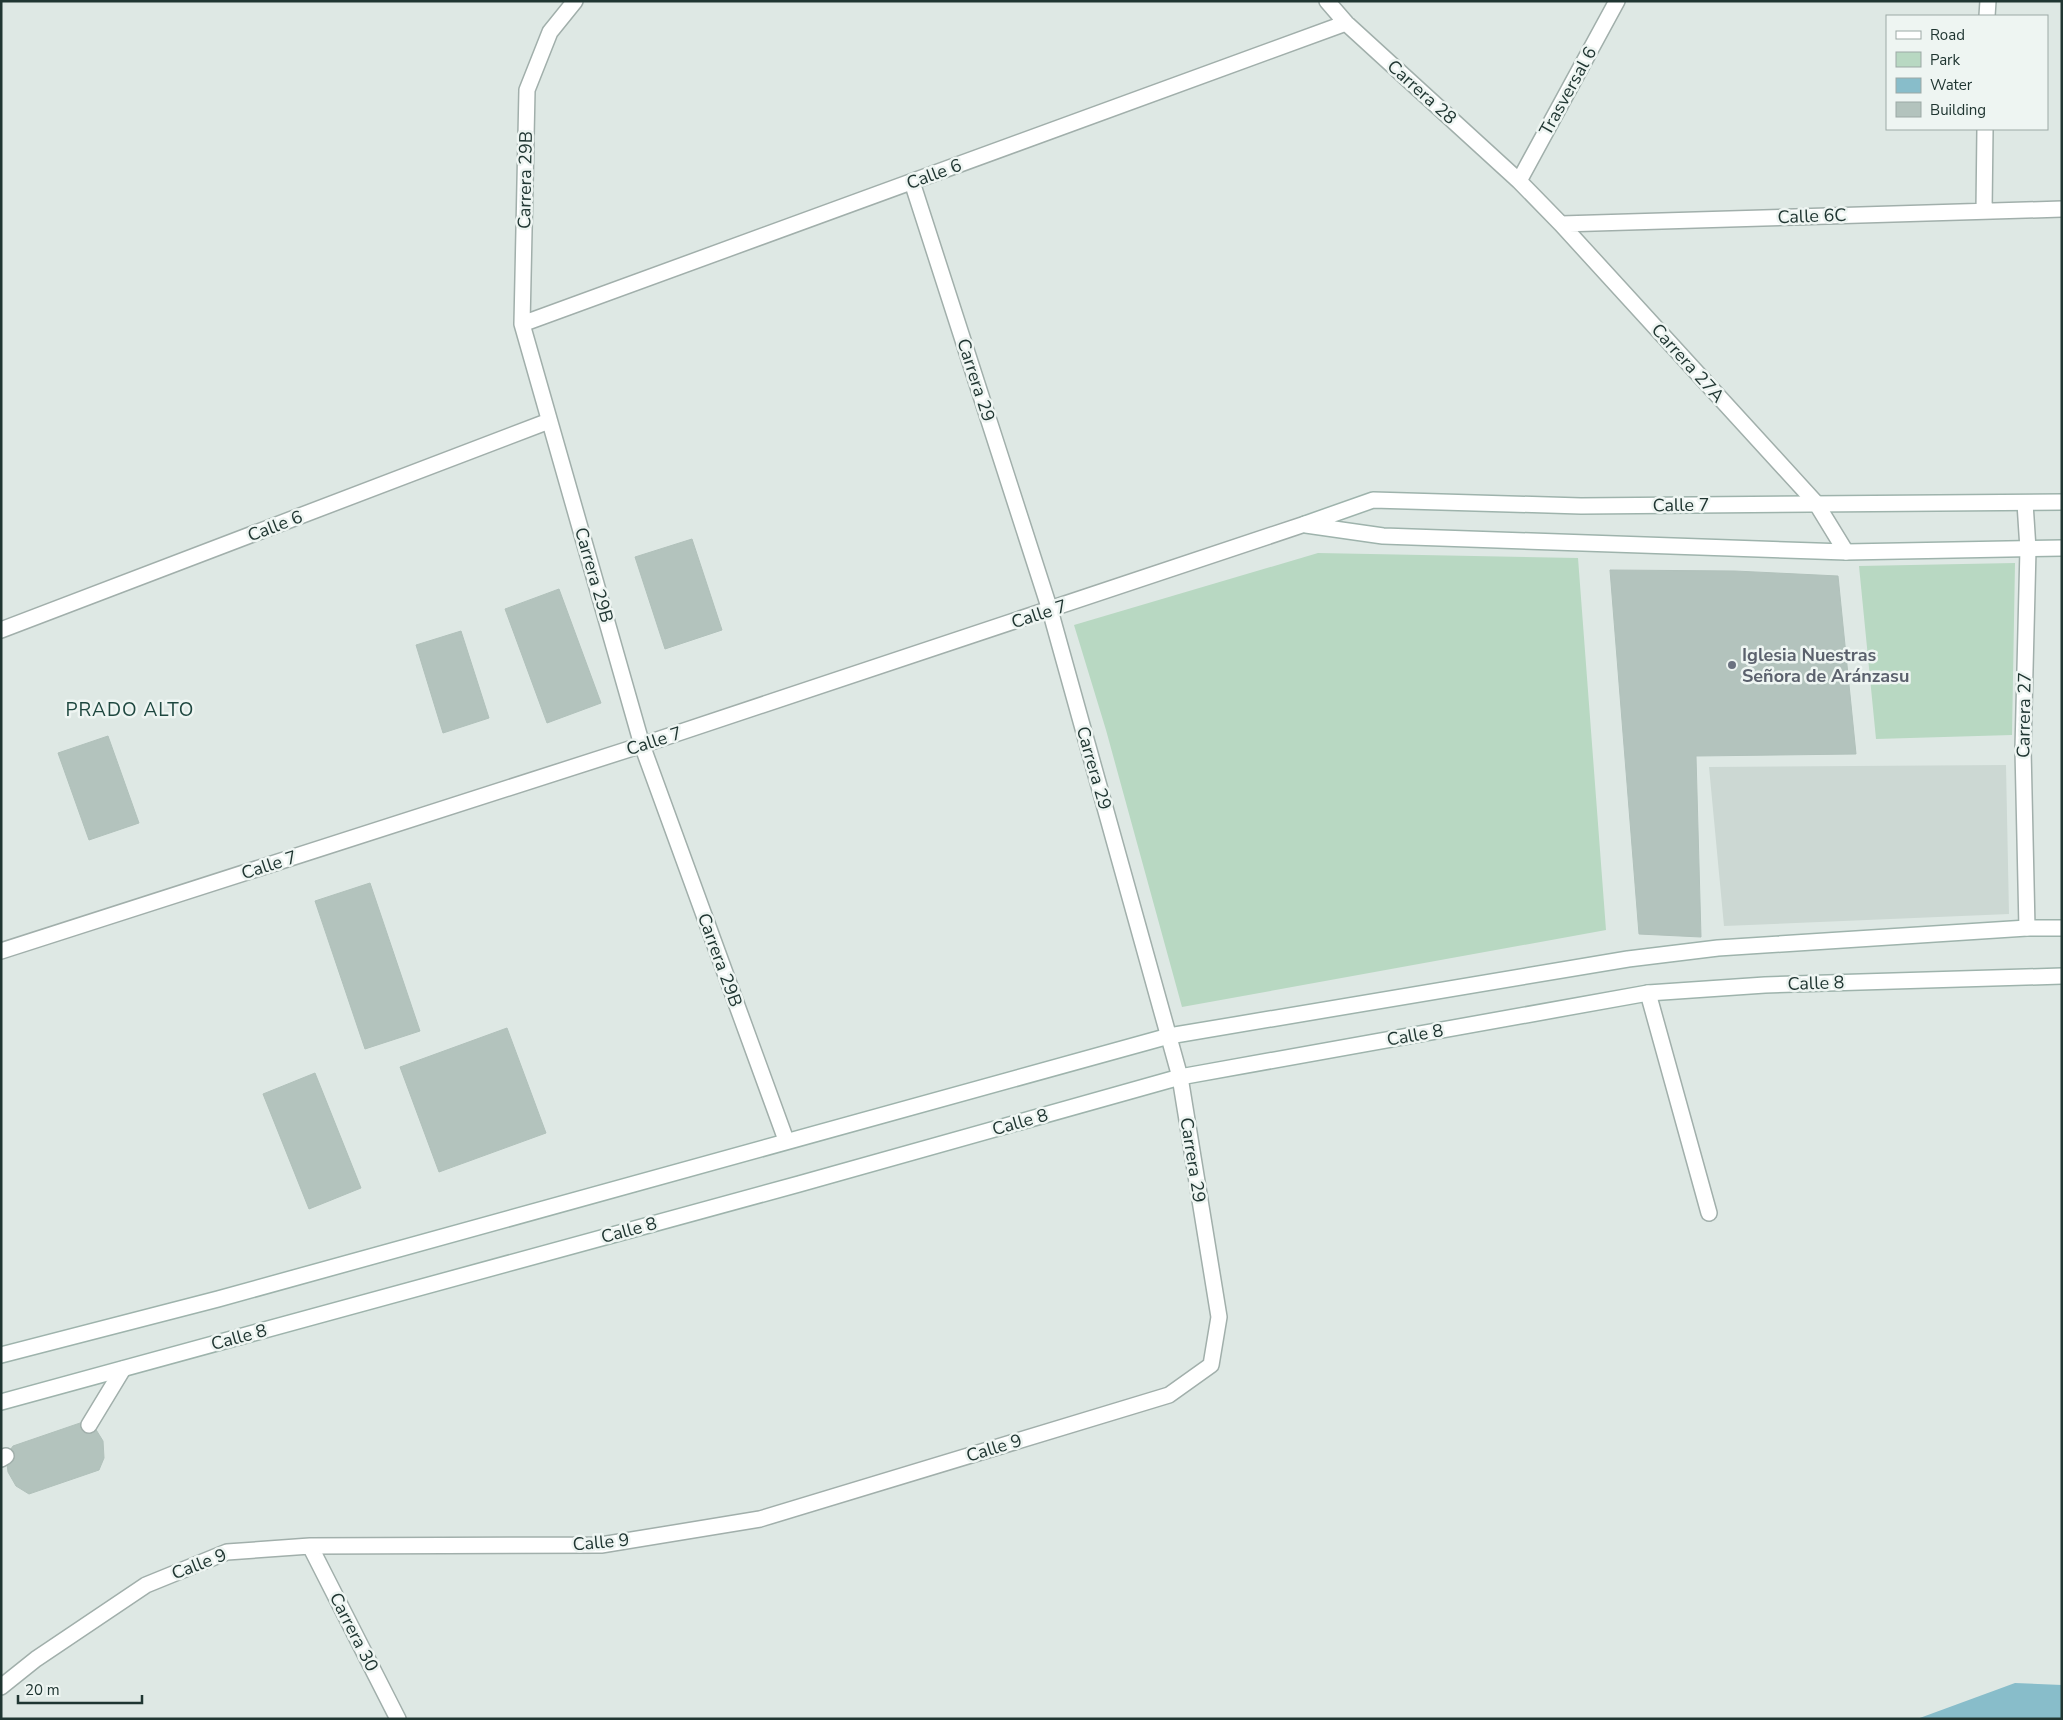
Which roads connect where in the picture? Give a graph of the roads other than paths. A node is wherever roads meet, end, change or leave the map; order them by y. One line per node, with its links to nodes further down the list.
1 (575, 1): 13 (street, Carrera 29B)
2 (1327, 1): 6 (street, Carrera 28)
3 (1617, 1): 8 (street, Trasversal 6)
4 (1988, 1): 5 (street)
5 (1987, 15)
6 (1346, 23): 8 (street, Carrera 28); 9 (street, Calle 6)
7 (1986, 130): 11 (street)
8 (1519, 181): 12 (street, Carrera 27A)
9 (912, 182): 13 (street, Calle 6); 22 (street, Carrera 29)
10 (2062, 209): 11 (street, Calle 6C)
11 (1984, 211): 12 (street, Calle 6C)
12 (1561, 224): 16 (street, Carrera 27A)
13 (522, 324): 14 (street, Carrera 29B)
14 (550, 421): 23 (street, Calle 6); 24 (street, Carrera 29B)
15 (2062, 502): 17 (street, Calle 7)
16 (1816, 503): 17 (street, Calle 7); 18 (street, Calle 7); 21 (street, Carrera 27A)
17 (2025, 503): 20 (street, Carrera 27)
18 (1305, 524): 21 (street, Calle 7); 22 (street, Calle 7)
19 (2062, 548): 20 (street, Calle 7)
20 (2028, 549): 21 (street, Calle 7); 25 (street, Carrera 27)
21 (1846, 552)
22 (1050, 610): 24 (street, Calle 7); 30 (street, Carrera 29)
23 (1, 630)
24 (642, 745): 27 (street, Calle 7); 32 (street, Carrera 29B)
25 (2027, 928): 26 (street); 30 (street)
26 (2062, 928)
27 (1, 951)
28 (2062, 976): 29 (street, Calle 8)
29 (1648, 993): 31 (street, Calle 8); 33 (street)
30 (1169, 1036): 31 (street, Carrera 29); 32 (street)
31 (1180, 1077): 35 (street, Carrera 29); 36 (street, Calle 8)
32 (786, 1140): 34 (street)
33 (1709, 1213)
34 (1, 1355)
35 (1211, 1365): 39 (street, Calle 9)
36 (123, 1369): 37 (street, Calle 8); 38 (street)
37 (1, 1402)
38 (89, 1425)
39 (310, 1546): 40 (street, Calle 9); 41 (street, Carrera 30)
40 (1, 1687)
41 (398, 1719)

